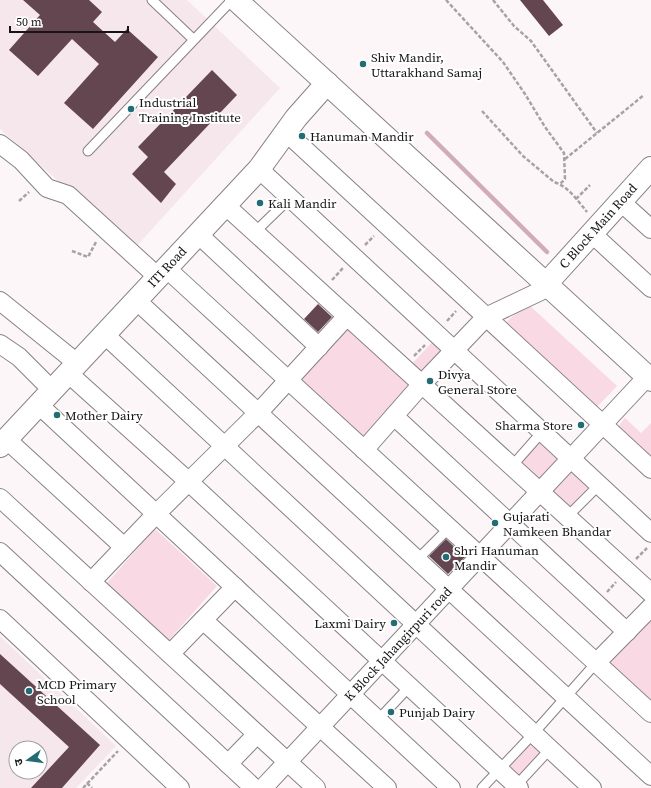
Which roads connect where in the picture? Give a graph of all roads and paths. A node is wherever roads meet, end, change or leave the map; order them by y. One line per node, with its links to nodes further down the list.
1 (152, 0): 6 (lane)
2 (232, 0): 6 (lane)
3 (236, 0): 7 (street)
4 (446, 0): 14 (path)
5 (493, 0): 11 (path)
6 (193, 38): 13 (lane)
7 (327, 83): 10 (street, ITI Road); 33 (street)
8 (644, 94): 11 (path)
9 (482, 111): 17 (path)
10 (287, 133): 16 (street, ITI Road); 24 (street)
11 (597, 133): 14 (path)
12 (0, 144): 26 (street)
13 (88, 151)
14 (565, 160): 17 (path)
15 (651, 168): 23 (street, C Block Main Road)
16 (259, 169): 20 (street); 22 (street, ITI Road)
17 (560, 184): 21 (path)
18 (651, 184): 23 (street, C Block Main Road)
19 (590, 185): 21 (path)
20 (290, 198): 27 (lane); 31 (street)
21 (576, 198): 28 (path)
22 (225, 205): 27 (street); 29 (street, ITI Road)
23 (625, 205): 25 (street); 28 (street, C Block Main Road)
24 (385, 224): 31 (path); 39 (street)
25 (651, 229)
26 (106, 230): 30 (path); 32 (street)
27 (255, 232): 35 (street)
28 (599, 233): 33 (street, C Block Main Road); 34 (street)
29 (198, 234): 32 (street, ITI Road); 42 (street)
30 (72, 250)
31 (354, 257): 35 (path); 43 (street)
32 (162, 273): 36 (street, ITI Road); 46 (street)
33 (549, 287): 39 (street); 45 (street)
34 (651, 288)
35 (321, 292): 38 (street)
36 (136, 300): 40 (street, ITI Road); 49 (street)
37 (0, 301): 44 (street)
38 (347, 316): 42 (street); 47 (street)
39 (486, 317): 43 (street); 51 (street)
40 (104, 334): 44 (street, ITI Road); 54 (street)
41 (0, 344): 48 (street)
42 (319, 347): 46 (street)
43 (454, 350): 47 (street); 52 (street)
44 (73, 368): 48 (street, ITI Road); 59 (street)
45 (649, 379): 51 (street, K Block Jahangirpuri road)
46 (288, 380): 49 (street); 55 (street)
47 (422, 384): 50 (street); 57 (street)
48 (46, 397): 53 (street, ITI Road); 63 (street)
49 (259, 412): 54 (street); 71 (street)
50 (394, 416): 55 (street); 65 (street)
51 (603, 424): 56 (street, K Block Jahangirpuri road); 58 (street)
52 (542, 432): 56 (street); 57 (lane)
53 (3, 443): 68 (street)
54 (224, 447): 59 (street); 79 (street)
55 (364, 450): 66 (street)
56 (571, 458): 60 (street); 61 (street, K Block Jahangirpuri road)
57 (512, 466): 61 (street)
58 (651, 469)
59 (189, 482): 63 (street); 82 (street)
60 (599, 485): 64 (lane); 67 (street)
61 (540, 492): 64 (street); 65 (street, K Block Jahangirpuri road)
62 (0, 498): 72 (street)
63 (156, 514): 68 (street); 73 (street)
64 (567, 517): 75 (street)
65 (510, 524): 70 (street, K Block Jahangirpuri road); 80 (street)
66 (449, 528): 70 (street); 71 (lane)
67 (651, 533)
68 (124, 547): 72 (street)
69 (0, 552): 95 (street)
70 (480, 556): 74 (street, K Block Jahangirpuri road); 83 (street)
71 (418, 560): 74 (street)
72 (91, 582): 81 (street)
73 (235, 587): 78 (street); 85 (street)
74 (449, 590): 79 (street, K Block Jahangirpuri road); 86 (street)
75 (651, 593)
76 (651, 608): 80 (street)
77 (0, 619): 92 (street)
78 (203, 620): 81 (street); 89 (street)
79 (415, 625): 82 (street, K Block Jahangirpuri road); 91 (street)
80 (627, 632): 83 (street)
81 (170, 654): 90 (street)
82 (381, 662): 84 (street); 85 (street, K Block Jahangirpuri road)
83 (596, 663): 86 (lane); 87 (street)
84 (409, 686): 88 (lane); 96 (street)
85 (351, 694): 88 (street); 89 (street, K Block Jahangirpuri road)
86 (566, 698): 91 (lane); 97 (street)
87 (651, 713)
88 (378, 720): 107 (street)
89 (320, 727): 94 (street, K Block Jahangirpuri road); 106 (street)
90 (257, 734): 94 (street); 95 (street)
91 (533, 734): 93 (street); 96 (lane)
92 (128, 740): 98 (path); 102 (street)
93 (550, 749): 99 (lane); 109 (street)
94 (288, 762): 104 (street, K Block Jahangirpuri road); 105 (street)
95 (228, 764): 103 (street)
96 (500, 770): 99 (street); 108 (lane)
97 (651, 776)
98 (87, 783): 100 (path); 101 (path)
99 (516, 787)
100 (82, 788)
101 (92, 788)
102 (180, 788)
103 (254, 788)
104 (263, 788)
105 (316, 788)
106 (387, 788)
107 (452, 788)
108 (482, 788)
109 (592, 788)

